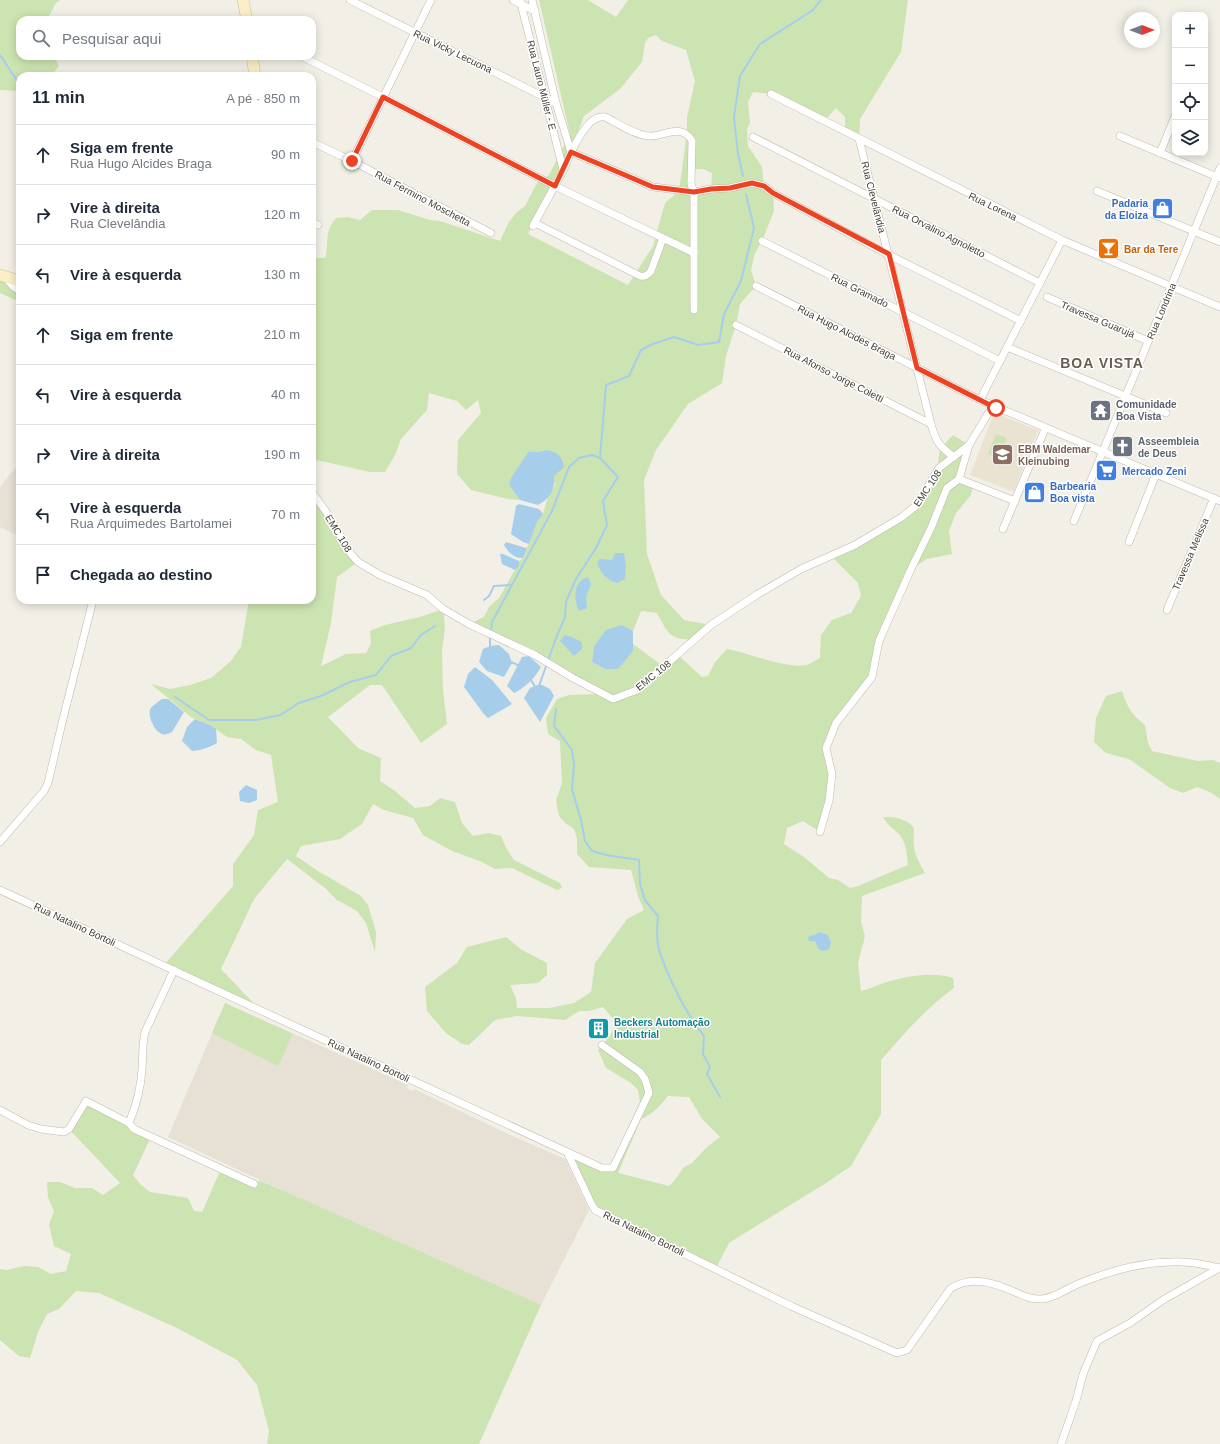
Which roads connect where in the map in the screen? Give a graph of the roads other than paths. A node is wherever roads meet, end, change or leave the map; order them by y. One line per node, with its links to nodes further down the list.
1 (243, 0): 8 (street)
2 (350, 0): 9 (street, Rua Vicky Lecuona)
3 (431, 0): 9 (street)
4 (513, 0): 6 (street)
5 (532, 0): 7 (street, Rua Lauro Müller - E)
6 (520, 2): 7 (street); 15 (street, Rua Lauro Müller - E)
7 (535, 11): 16 (street, Rua Lauro Müller - E)
8 (246, 16)
9 (415, 33): 14 (street); 15 (street, Rua Vicky Lecuona)
10 (253, 60): 12 (street)
11 (309, 60): 14 (street)
12 (254, 72)
13 (771, 94): 20 (street, Rua Lorena)
14 (383, 97): 24 (street); 28 (street)
15 (545, 97): 16 (street, Rua Vicky Lecuona); 26 (street, Rua Lauro Müller - E)
16 (556, 103): 22 (street, Rua Lauro Müller - E)
17 (1173, 120): 23 (street)
18 (1120, 136): 23 (street)
19 (753, 137): 31 (street, Rua Orvalino Agnoletto)
20 (860, 139): 31 (street, Rua Clevelândia); 35 (street, Rua Lorena)
21 (316, 144): 24 (street, Rua Fermino Moschetta)
22 (571, 152): 26 (street); 30 (street); 30 (street)
23 (1160, 153): 27 (street)
24 (352, 161): 33 (street, Rua Fermino Moschetta)
25 (1220, 168): 27 (street, Rua Londrina)
26 (563, 169): 28 (street)
27 (1218, 178): 32 (street, Rua Londrina)
28 (555, 186): 34 (street); 34 (street)
29 (1097, 191): 32 (street)
30 (694, 192): 38 (street); 39 (street)
31 (875, 199): 39 (street, Rua Clevelândia); 41 (street, Rua Orvalino Agnoletto)
32 (1194, 231): 37 (street); 43 (street, Rua Londrina)
33 (492, 233)
34 (663, 238): 38 (street)
35 (1062, 240): 41 (street); 43 (street, Rua Lorena)
36 (762, 241): 48 (street, Rua Gramado)
37 (1220, 242)
38 (694, 253): 47 (street)
39 (889, 254): 48 (street, Rua Clevelândia); 49 (street)
40 (10, 278): 44 (street)
41 (1040, 283): 49 (street)
42 (756, 286): 54 (street, Rua Hugo Alcides Braga)
43 (1171, 287): 46 (street, Rua Lorena); 51 (street, Rua Londrina)
44 (16, 289)
45 (1047, 297): 51 (street, Travessa Guarujá)
46 (1220, 307)
47 (694, 310)
48 (903, 312): 53 (street, Rua Gramado); 54 (street, Rua Clevelândia)
49 (1021, 321): 52 (street)
50 (736, 325): 59 (street, Rua Afonso Jorge Coletti)
51 (1148, 341): 55 (street, Rua Londrina)
52 (1006, 347): 53 (street); 55 (street)
53 (1000, 361): 56 (street)
54 (917, 368): 56 (street, Rua Hugo Alcides Braga); 59 (street, Rua Clevelândia)
55 (1125, 396): 58 (street); 62 (street, Rua Londrina)
56 (980, 400): 57 (street, Rua Hugo Alcides Braga)
57 (996, 408): 60 (street, Rua Hugo Alcides Braga); 61 (street)
58 (1166, 413)
59 (931, 424): 63 (street, Rua Clevelândia)
60 (1045, 428): 62 (street, Rua Hugo Alcides Braga); 68 (street)
61 (969, 445): 63 (street, EMC 108); 65 (street)
62 (1103, 452): 64 (street, Rua Hugo Alcides Braga); 69 (street, Rua Londrina)
63 (954, 457): 66 (street, EMC 108)
64 (1156, 474): 67 (street, Rua Hugo Alcides Braga); 71 (street)
65 (959, 479): 68 (street); 74 (street)
66 (316, 498)
67 (1217, 499): 73 (street, Travessa Melissa)
68 (1015, 501): 70 (street)
69 (1074, 521)
70 (1003, 529)
71 (1129, 542)
72 (92, 604): 75 (street)
73 (1166, 610)
74 (820, 832)
75 (0, 842)
76 (0, 890): 77 (street, Rua Natalino Bortoli)
77 (174, 970): 80 (street); 81 (street, Rua Natalino Bortoli)
78 (602, 1045): 81 (street)
79 (0, 1110): 80 (street)
80 (130, 1124): 82 (street)
81 (567, 1152): 83 (street, Rua Natalino Bortoli)
82 (254, 1184)
83 (1220, 1267): 84 (street)
84 (1061, 1444)

